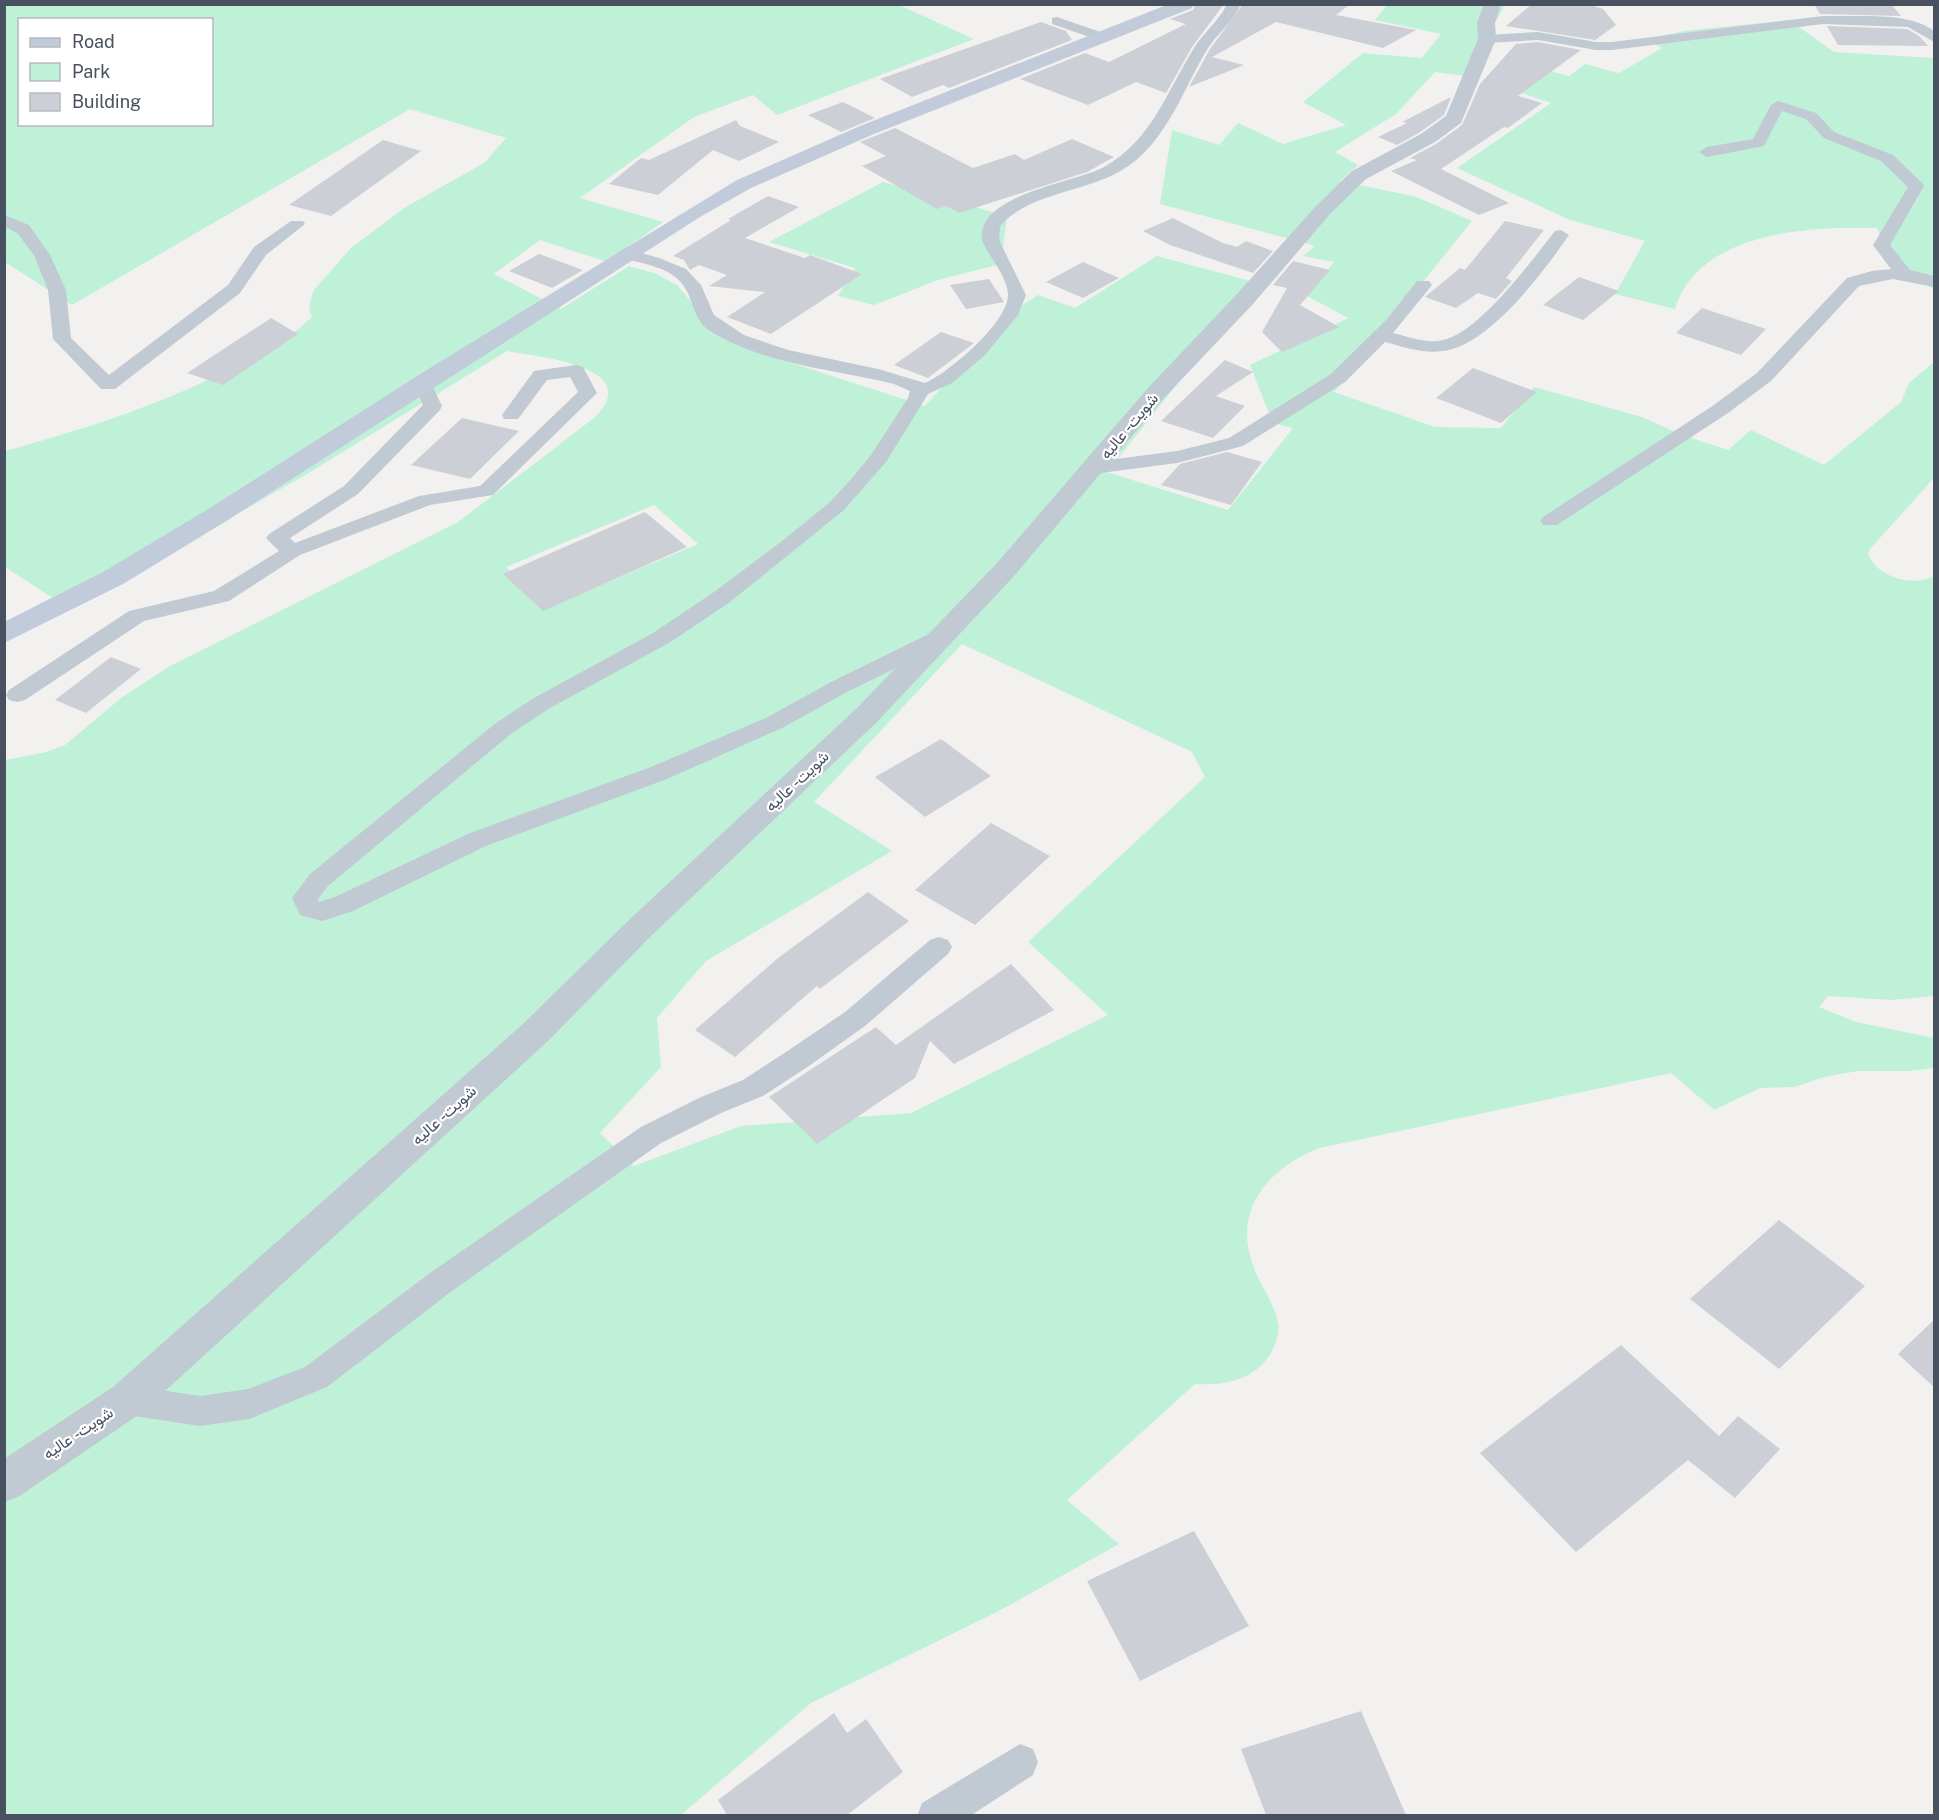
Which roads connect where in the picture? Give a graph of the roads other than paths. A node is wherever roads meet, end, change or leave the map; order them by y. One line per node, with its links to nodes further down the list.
1 (1186, 4): 5 (main road)
2 (1234, 4): 18 (street)
3 (1493, 4): 7 (street, شويت - عاليه)
4 (1057, 21): 5 (street)
5 (1104, 38): 12 (main road)
6 (1935, 38): 7 (street)
7 (1487, 39): 20 (street, شويت - عاليه)
8 (1707, 152): 13 (street)
9 (4, 220): 10 (street)
10 (297, 224)
11 (1561, 235): 16 (street)
12 (627, 254): 17 (main road); 18 (street)
13 (1906, 276): 14 (street); 21 (street)
14 (1935, 282)
15 (1423, 285): 16 (street)
16 (1380, 335): 20 (street)
17 (422, 383): 22 (street); 23 (main road)
18 (920, 391): 24 (street)
19 (511, 415): 22 (street)
20 (1093, 468): 24 (street, شويت - عاليه)
21 (1550, 521)
22 (293, 551): 25 (street)
23 (4, 634)
24 (941, 637): 27 (street, شويت - عاليه)
25 (17, 695)
26 (939, 947): 27 (street)
27 (127, 1400): 28 (street, شويت - عاليه)
28 (4, 1483)
29 (1020, 1762): 30 (street)
30 (935, 1815)

